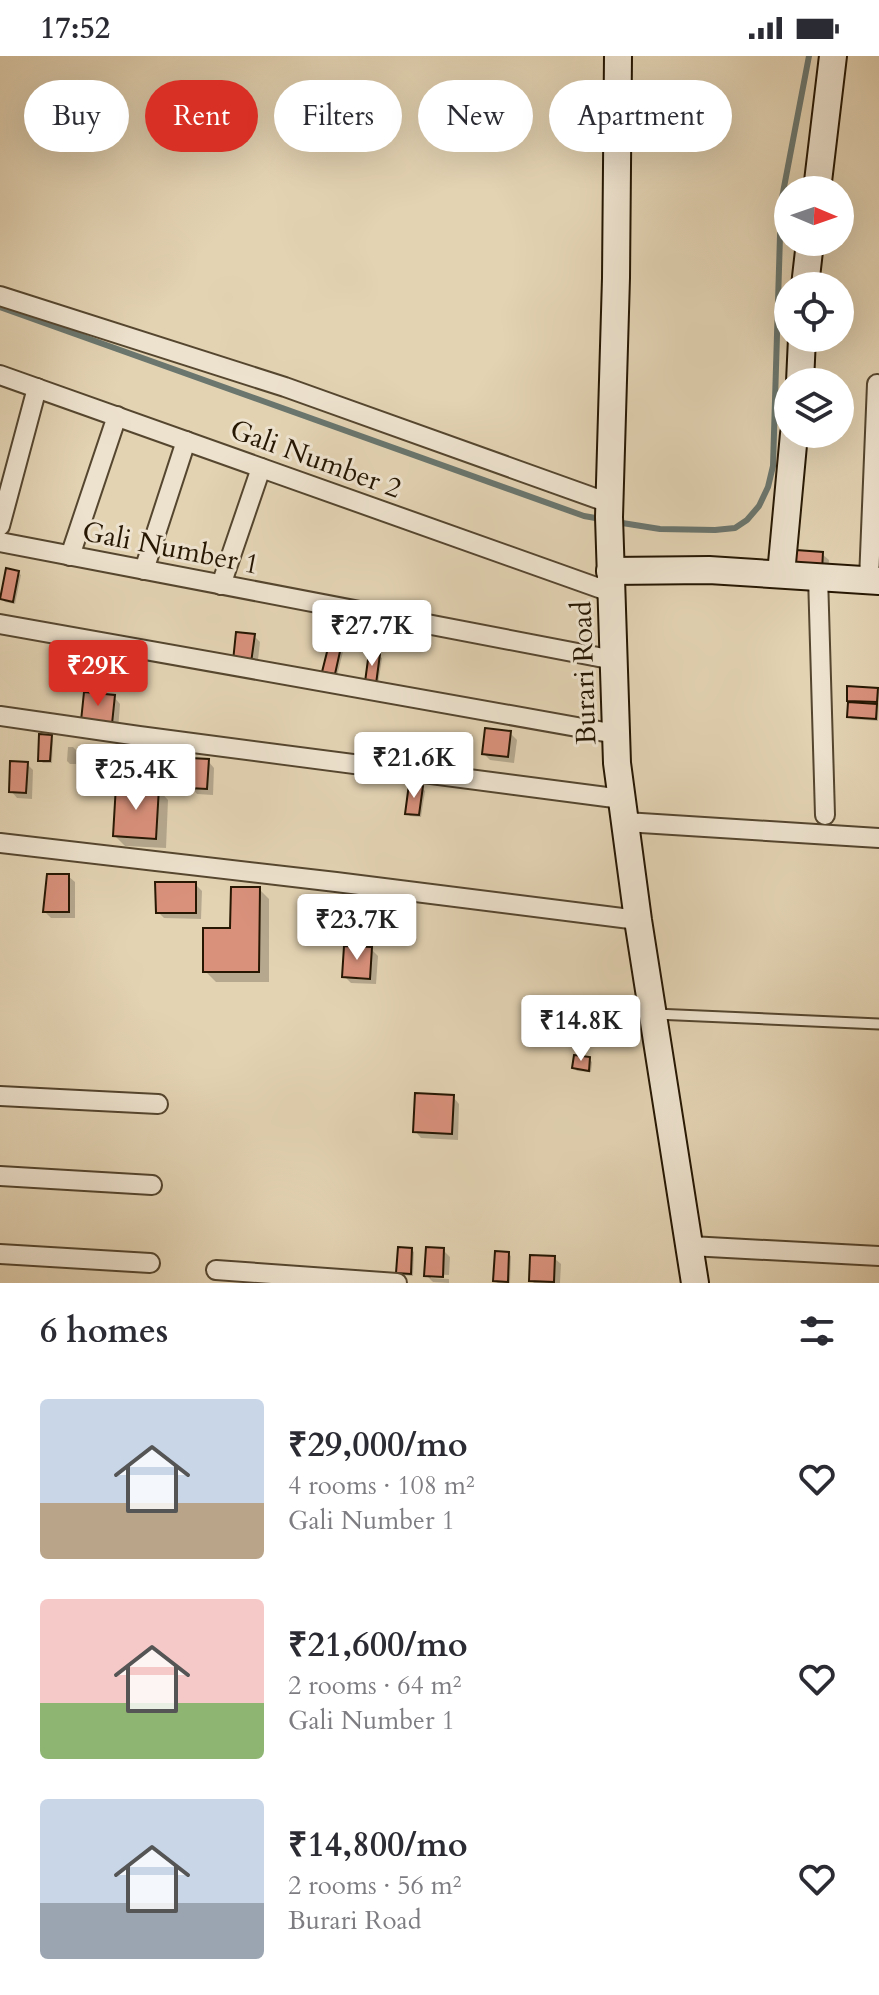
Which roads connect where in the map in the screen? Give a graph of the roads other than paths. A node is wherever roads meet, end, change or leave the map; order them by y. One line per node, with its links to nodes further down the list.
1 (618, 56): 12 (main road, Burari Road)
2 (833, 56): 3 (main road)
3 (819, 176)
4 (0, 296): 12 (street)
5 (0, 375): 7 (street, Gali Number 2)
6 (877, 384): 20 (street)
7 (37, 388): 8 (street, Gali Number 2); 13 (street)
8 (117, 416): 9 (street, Gali Number 2); 15 (street)
9 (186, 441): 11 (street, Gali Number 2); 16 (street)
10 (793, 448): 18 (main road)
11 (261, 468): 17 (street, Gali Number 2); 21 (street)
12 (609, 510): 17 (main road, Burari Road)
13 (0, 526)
14 (0, 542): 15 (street, Gali Number 1)
15 (70, 556): 16 (street, Gali Number 1)
16 (144, 570): 21 (street, Gali Number 1)
17 (611, 570): 18 (main road); 23 (main road, Burari Road)
18 (781, 574): 19 (main road)
19 (818, 576): 20 (main road); 27 (street)
20 (874, 580)
21 (221, 585): 23 (street, Gali Number 1)
22 (0, 624): 25 (street)
23 (614, 660): 25 (main road, Burari Road)
24 (0, 716): 26 (street)
25 (616, 734): 26 (main road, Burari Road)
26 (623, 810): 28 (street); 30 (main road, Burari Road)
27 (825, 815)
28 (879, 838)
29 (0, 843): 30 (street)
30 (638, 920): 31 (main road, Burari Road)
31 (652, 1013): 32 (lane); 37 (main road, Burari Road)
32 (879, 1024)
33 (0, 1096): 34 (street)
34 (158, 1104)
35 (0, 1176): 36 (street)
36 (152, 1185)
37 (690, 1246): 39 (street); 43 (main road, Burari Road)
38 (0, 1254): 40 (street)
39 (879, 1256)
40 (150, 1263)
41 (216, 1270): 42 (street)
42 (397, 1283)
43 (695, 1283)

